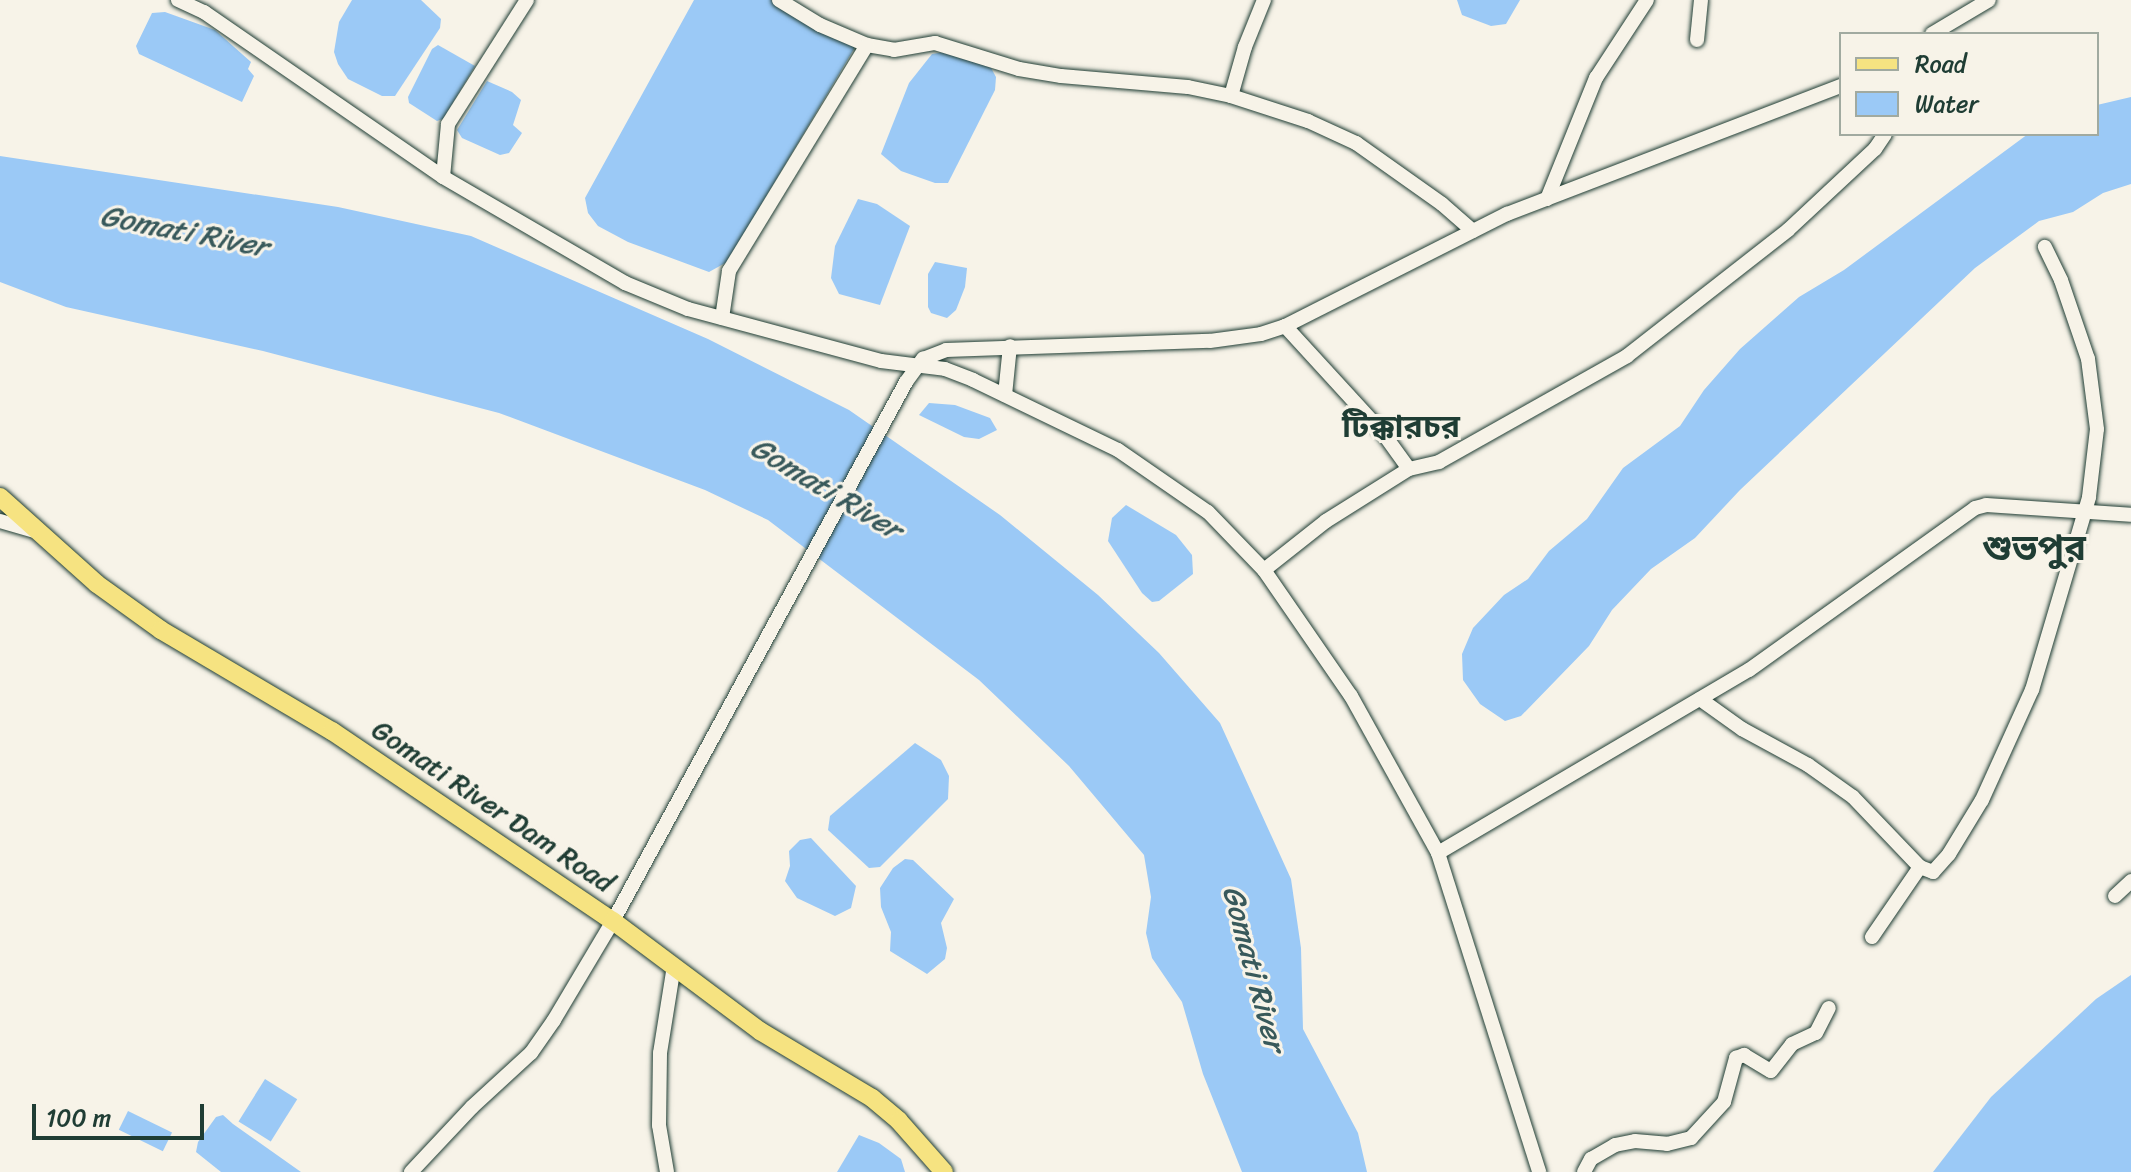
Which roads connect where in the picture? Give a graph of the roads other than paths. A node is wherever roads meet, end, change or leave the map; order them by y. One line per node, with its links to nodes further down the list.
1 (178, 0): 14 (street)
2 (527, 0): 14 (street)
3 (779, 0): 10 (street)
4 (1264, 0): 12 (street)
5 (1647, 0): 15 (street)
6 (1701, 0): 9 (street)
7 (1989, 0): 8 (street)
8 (1935, 32)
9 (1697, 40)
10 (867, 45): 12 (street); 18 (street)
11 (1839, 87): 15 (street)
12 (1231, 96): 16 (street)
13 (1884, 136): 23 (street)
14 (443, 177): 18 (street)
15 (1547, 199): 16 (street)
16 (1473, 231): 19 (street)
17 (2045, 247): 25 (street)
18 (722, 318): 21 (street)
19 (1285, 326): 20 (street); 23 (street)
20 (1010, 346): 21 (street); 22 (street)
21 (916, 366): 22 (street); 35 (street)
22 (1005, 395): 29 (street)
23 (1409, 469): 29 (street)
24 (0, 497): 28 (main road, Gomati River Dam Road)
25 (2085, 510): 26 (street); 30 (street); 32 (street)
26 (2131, 515)
27 (0, 521): 28 (street)
28 (40, 532): 35 (main road, Gomati River Dam Road)
29 (1264, 570): 31 (street)
30 (1700, 699): 31 (street); 32 (street)
31 (1438, 853): 42 (street)
32 (1920, 867): 36 (street)
33 (2131, 881): 34 (street)
34 (2115, 896)
35 (613, 921): 37 (main road, Gomati River Dam Road); 39 (street)
36 (1872, 937)
37 (674, 966): 40 (street); 41 (main road, Gomati River Dam Road)
38 (1829, 1008): 43 (street)
39 (411, 1172)
40 (667, 1172)
41 (944, 1172)
42 (1539, 1172)
43 (1584, 1172)

